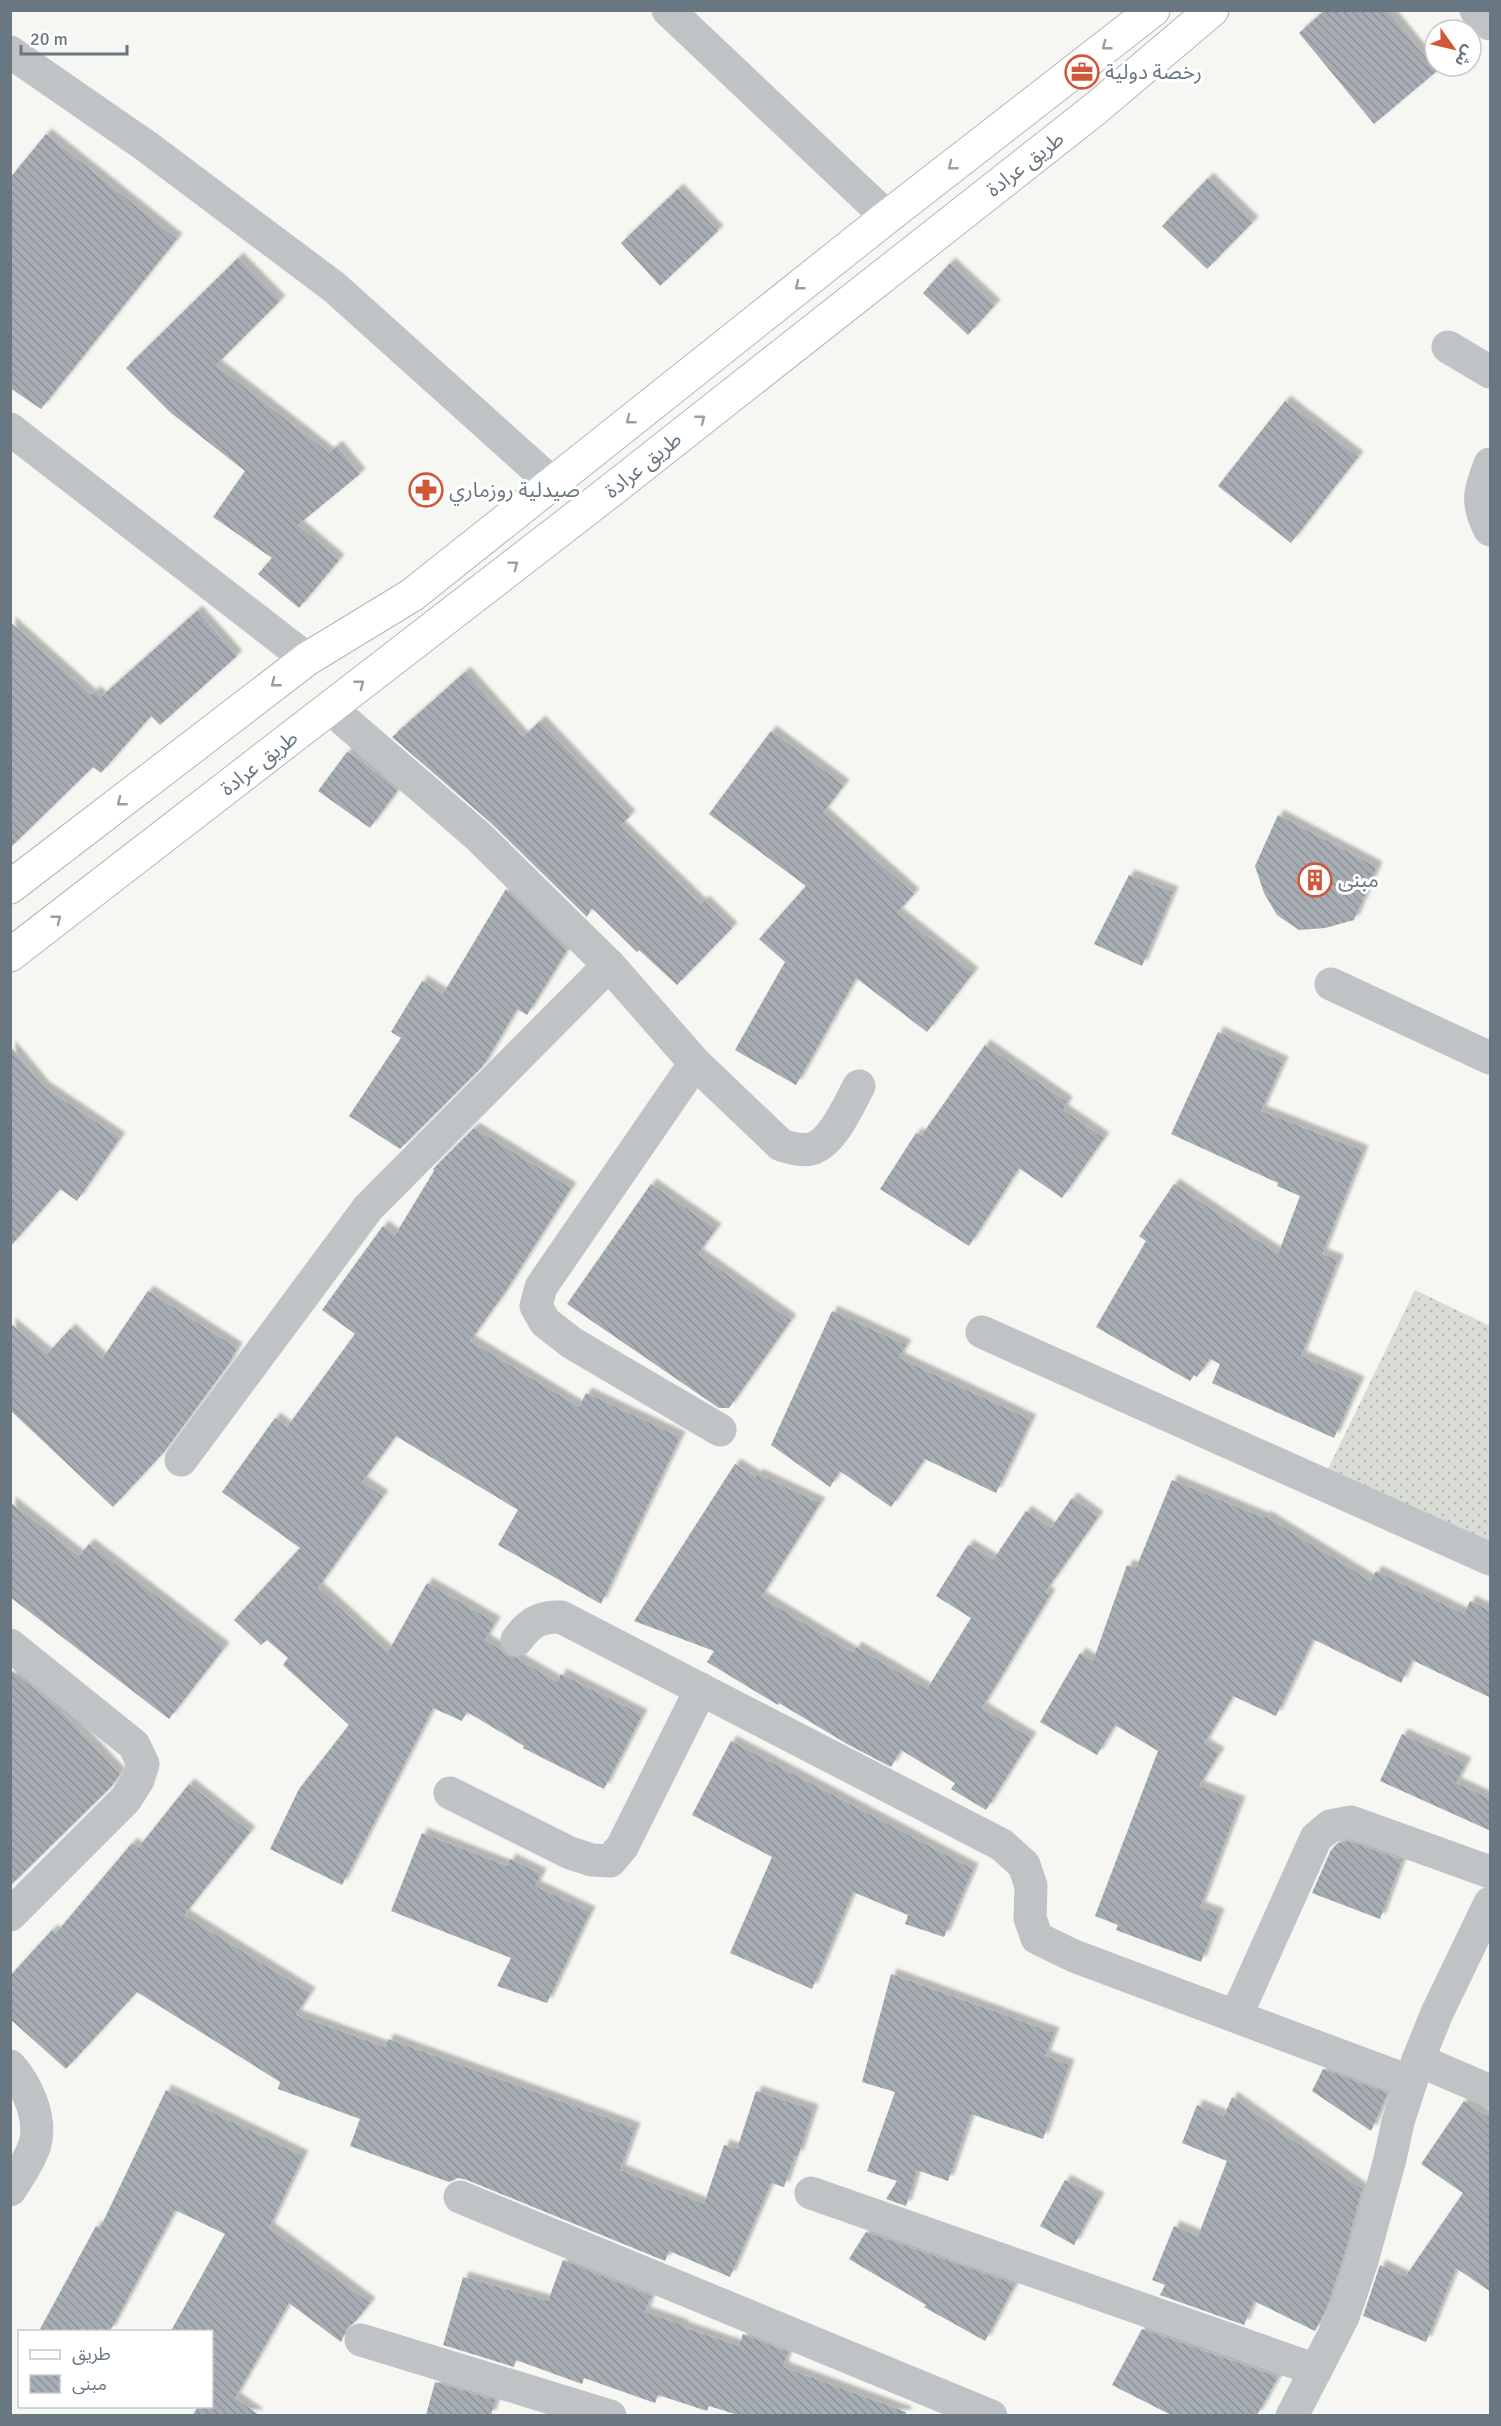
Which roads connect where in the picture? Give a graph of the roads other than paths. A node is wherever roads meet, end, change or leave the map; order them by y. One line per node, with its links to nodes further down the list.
1 (668, 10): 7 (street)
2 (1153, 10): 7 (main road, طريق عرادة, one-way to 7)
3 (1212, 10): 15 (main road, طريق عرادة, one-way to 3)
4 (1476, 10): 5 (street)
5 (1491, 24)
6 (10, 52): 12 (street)
7 (887, 217): 12 (main road, طريق عرادة, one-way to 12)
8 (1448, 347): 9 (street)
9 (1491, 372)
10 (10, 429): 14 (street)
11 (1491, 464): 13 (street)
12 (551, 482): 14 (main road, طريق عرادة)
13 (1491, 530)
14 (307, 659): 16 (main road, طريق عرادة, one-way to 16)
15 (330, 708): 17 (main road, طريق عرادة, one-way to 15); 18 (street)
16 (10, 887)
17 (10, 955)
18 (609, 965): 21 (street); 25 (street)
19 (1331, 984): 20 (street)
20 (1491, 1058)
21 (694, 1063): 22 (street); 24 (street)
22 (859, 1086)
23 (982, 1332): 26 (street)
24 (720, 1430)
25 (181, 1461)
26 (1491, 1559)
27 (517, 1640): 29 (street)
28 (10, 1645): 33 (street)
29 (701, 1689): 30 (street); 34 (street)
30 (450, 1793)
31 (1491, 1872): 34 (street)
32 (1491, 1903): 36 (street)
33 (10, 1915)
34 (1236, 2016): 36 (street)
35 (10, 2066): 38 (street)
36 (1415, 2071): 37 (street); 42 (street)
37 (1491, 2091)
38 (10, 2190)
39 (811, 2193): 42 (street)
40 (460, 2197): 44 (street)
41 (361, 2340): 43 (street)
42 (1316, 2370): 45 (street)
43 (610, 2415)
44 (991, 2415)
45 (1292, 2415)

